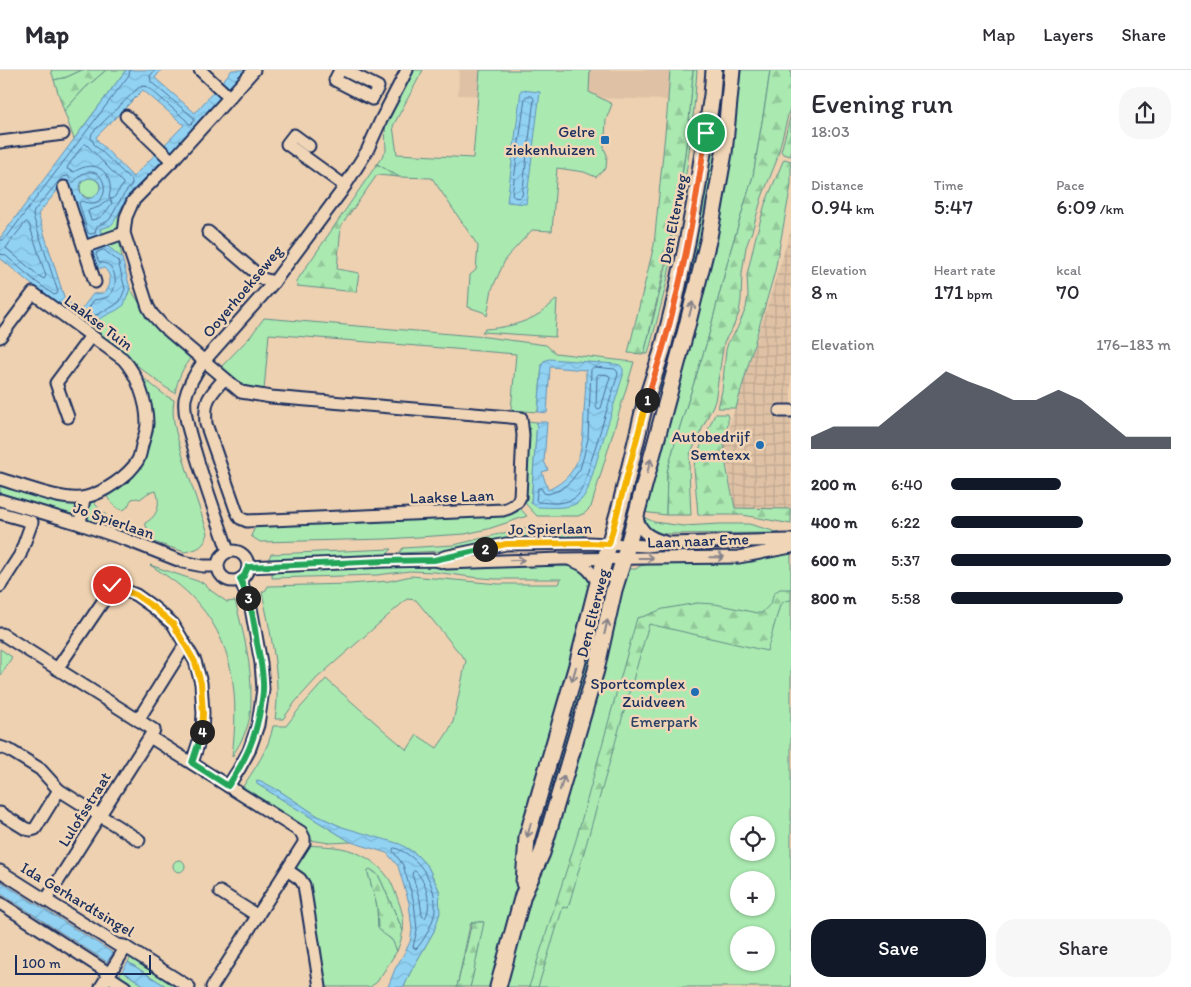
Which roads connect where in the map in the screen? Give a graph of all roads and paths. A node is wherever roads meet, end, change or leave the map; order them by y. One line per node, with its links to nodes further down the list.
1 (200, 70): 8 (street)
2 (254, 70): 8 (street)
3 (342, 70): 9 (street)
4 (407, 70): 9 (street, Ooyerhoekseweg)
5 (714, 70): 38 (main road, Den Elterweg)
6 (732, 70): 14 (main road, Den Elterweg)
7 (739, 70): 14 (main road)
8 (230, 98): 15 (street)
9 (392, 102): 16 (street, Ooyerhoekseweg)
10 (126, 116): 15 (street)
11 (63, 134): 12 (street)
12 (0, 142)
13 (309, 146): 16 (street)
14 (724, 152): 32 (main road, Den Elterweg, one-way to 14)
15 (172, 161): 19 (street)
16 (345, 186): 22 (street, Ooyerhoekseweg)
17 (64, 187): 20 (street)
18 (208, 232): 22 (street)
19 (124, 233): 20 (street); 25 (street, Laakse Laan)
20 (84, 247): 21 (street)
21 (95, 282)
22 (274, 282): 25 (street, Ooyerhoekseweg)
23 (91, 336): 24 (street, Laakse Tuin); 27 (street); 29 (street, Laakse Tuin)
24 (0, 337)
25 (204, 361): 26 (street, Laakse Laan); 37 (street, Ooyerhoekseweg)
26 (224, 379): 26 (street, Laakse Laan)
27 (68, 417)
28 (0, 479): 29 (street, Laakse Tuin)
29 (84, 498): 33 (street)
30 (0, 500): 33 (street, Jo Spierlaan)
31 (0, 513): 46 (street)
32 (636, 516): 35 (street, Laan naar Eme); 39 (main road, Den Elterweg)
33 (80, 524): 42 (street, Jo Spierlaan)
34 (791, 540): 35 (street, Laan naar Eme)
35 (669, 543): 39 (street, Laan naar Eme)
36 (791, 547): 39 (street, Laan naar Eme, one-way to 36)
37 (228, 551): 42 (street); 43 (street)
38 (607, 551): 39 (street, Laan naar Eme); 40 (street, Jo Spierlaan); 41 (street, Jo Spierlaan); 45 (main road, Den Elterweg)
39 (626, 552): 62 (main road, Den Elterweg, one-way to 39)
40 (567, 558): 41 (street, Jo Spierlaan, one-way to 40); 45 (street, Jo Spierlaan)
41 (434, 560): 43 (street, Jo Spierlaan)
42 (217, 566): 44 (street)
43 (248, 567): 44 (street)
44 (240, 579): 54 (street)
45 (598, 583): 62 (main road, Den Elterweg, one-way to 62)
46 (0, 586)
47 (0, 634): 49 (street)
48 (186, 645): 49 (street); 50 (street); 53 (street)
49 (57, 669): 50 (street)
50 (138, 720): 51 (street)
51 (150, 737): 53 (street); 57 (street, Lulofsstraat)
52 (0, 747): 55 (street)
53 (192, 763): 54 (street)
54 (228, 786): 60 (street)
55 (59, 790): 56 (street); 57 (street)
56 (0, 813)
57 (99, 815): 58 (street); 63 (street, Lulofsstraat)
58 (139, 840)
59 (0, 870): 63 (street, Ida Gerhardtsingel)
60 (287, 870): 65 (street); 72 (street)
61 (220, 892): 65 (street)
62 (523, 895): 73 (main road, Den Elterweg)
63 (46, 900): 66 (street, Ida Gerhardtsingel)
64 (0, 904): 67 (street)
65 (258, 916): 71 (street)
66 (124, 951): 67 (street); 70 (street, Ida Gerhardtsingel)
67 (111, 972): 68 (street); 69 (street)
68 (101, 987)
69 (125, 987)
70 (189, 987)
71 (212, 987)
72 (320, 987)
73 (498, 987)

